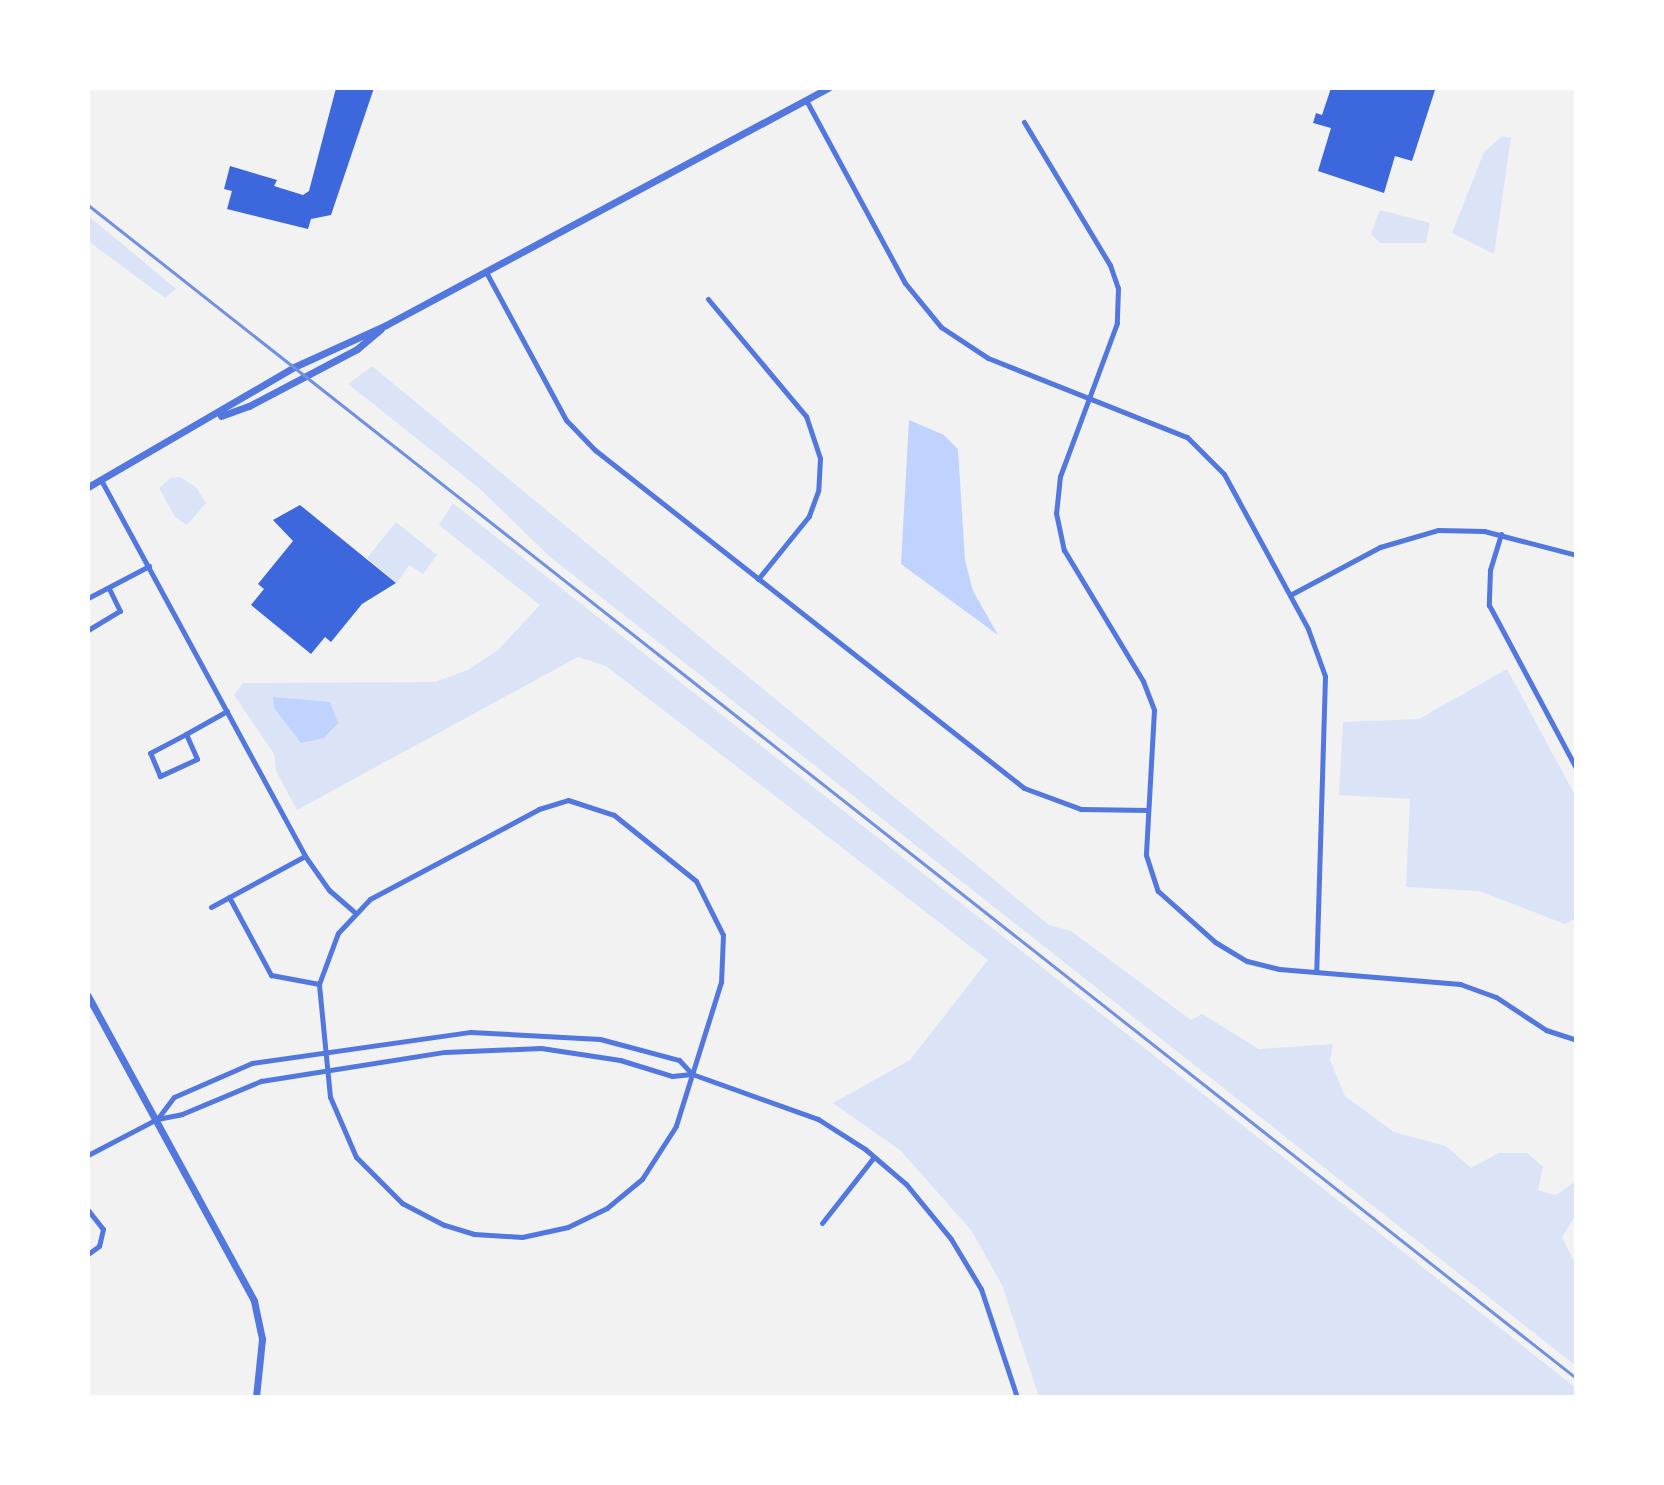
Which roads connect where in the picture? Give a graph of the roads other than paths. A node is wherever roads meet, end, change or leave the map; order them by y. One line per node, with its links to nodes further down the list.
1 (828, 88): 2 (street)
2 (806, 100): 4 (street); 7 (street)
3 (1024, 122): 7 (street)
4 (486, 272): 6 (street); 14 (street)
5 (708, 299): 14 (street)
6 (386, 325): 8 (street); 8 (street)
7 (1088, 399): 16 (street); 22 (street)
8 (215, 417): 9 (street)
9 (101, 480): 10 (street); 13 (street)
10 (88, 487)
11 (1501, 534): 12 (street); 16 (street); 21 (street)
12 (1576, 555)
13 (149, 566): 15 (street); 19 (street)
14 (758, 579): 22 (street)
15 (109, 587): 17 (street); 18 (street)
16 (1290, 595): 27 (street)
17 (88, 598)
18 (88, 630)
19 (227, 711): 20 (street); 23 (street)
20 (186, 734): 20 (street)
21 (1576, 768)
22 (1148, 810): 27 (street)
23 (305, 856): 24 (street); 26 (street)
24 (229, 897): 25 (street); 28 (street)
25 (211, 907)
26 (354, 912): 28 (street); 33 (street)
27 (1316, 971): 30 (street)
28 (319, 984): 31 (street)
29 (88, 996): 34 (street)
30 (1576, 1040)
31 (323, 1050): 32 (street); 33 (street); 34 (street)
32 (325, 1069): 33 (street); 33 (street); 34 (street)
33 (692, 1074): 36 (street)
34 (157, 1119): 35 (street); 40 (street)
35 (88, 1155)
36 (874, 1157): 38 (street); 41 (street)
37 (88, 1210): 39 (street)
38 (822, 1223)
39 (88, 1254)
40 (256, 1397)
41 (1017, 1397)

